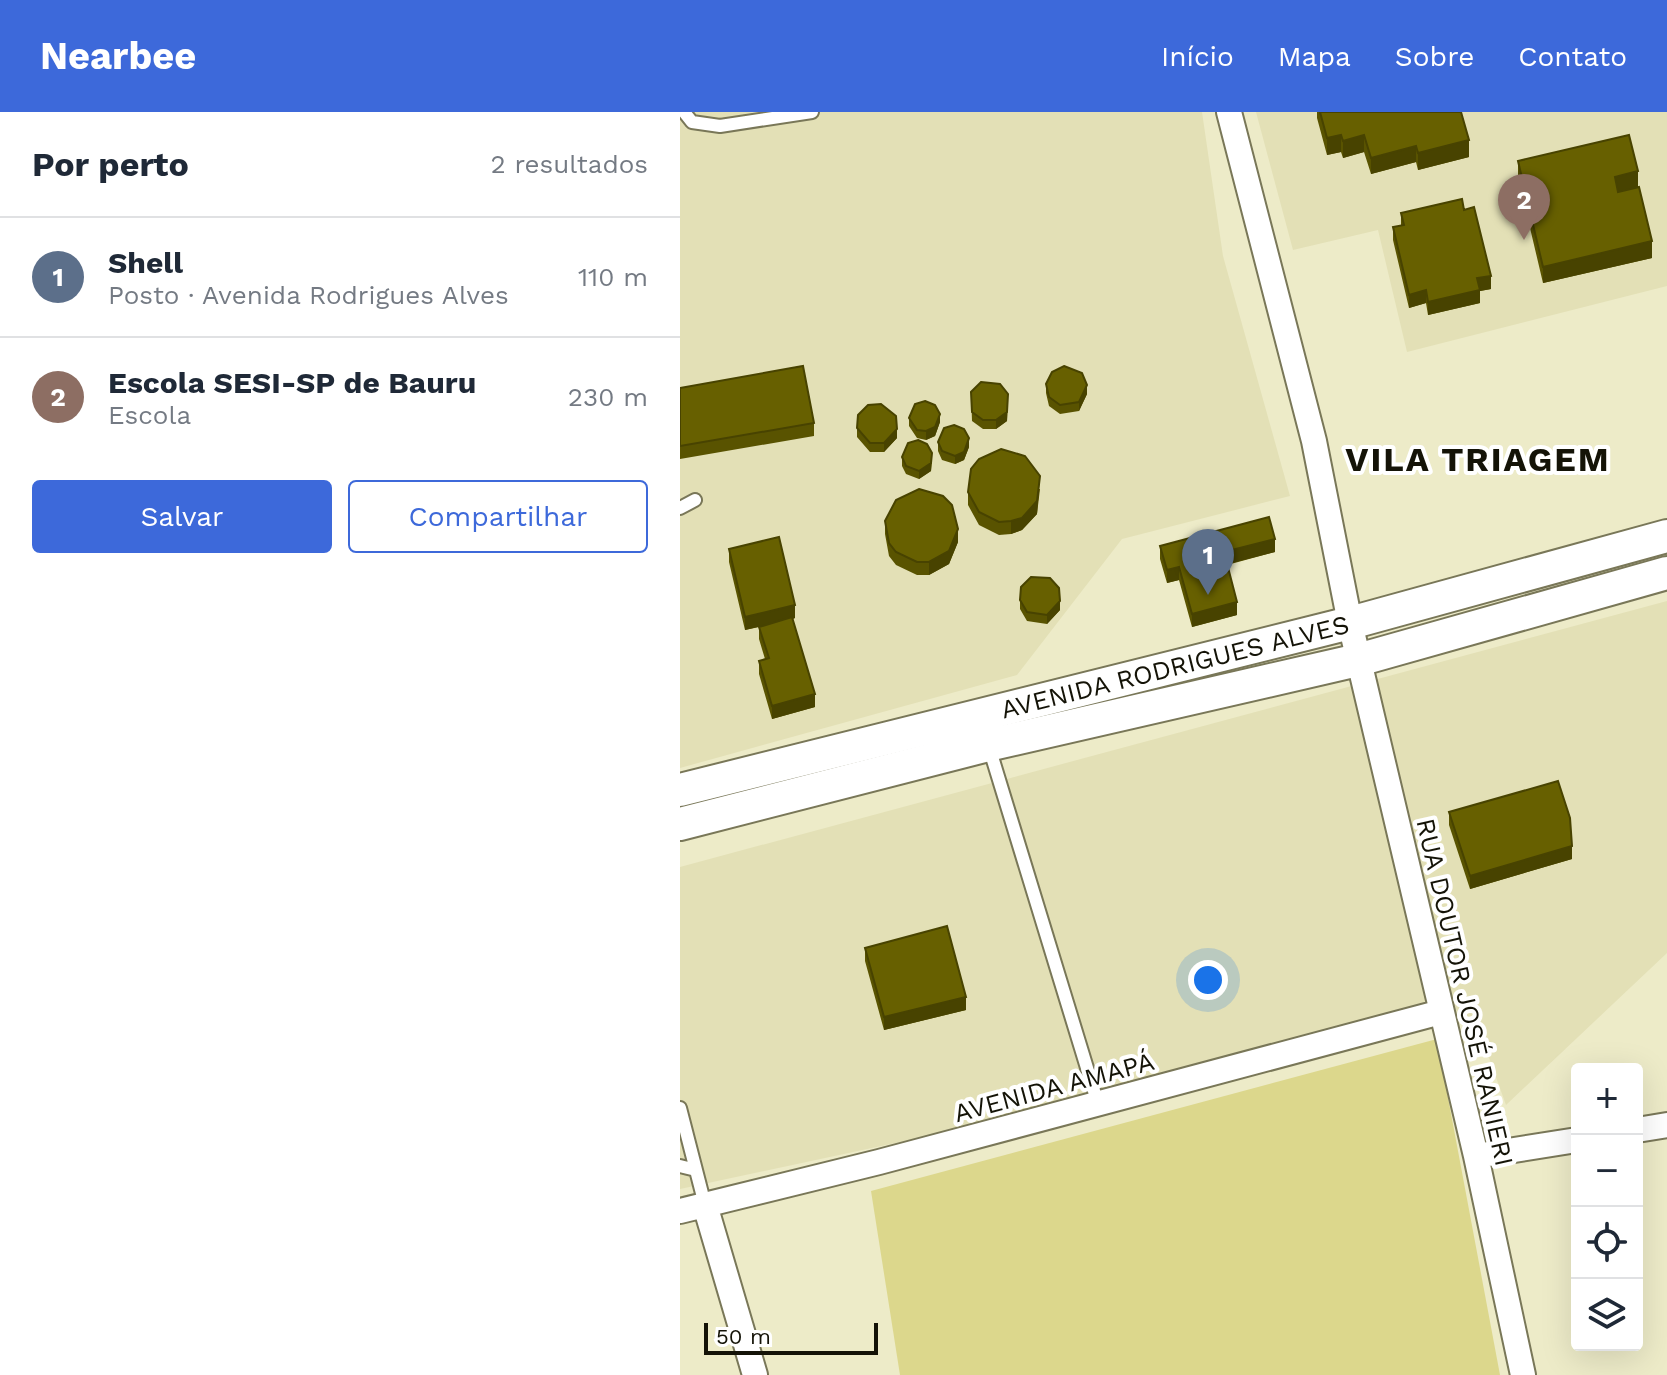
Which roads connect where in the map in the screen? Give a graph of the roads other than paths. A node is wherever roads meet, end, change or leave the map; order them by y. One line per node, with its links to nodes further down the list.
1 (684, 112): 2 (lane)
2 (812, 112)
3 (1229, 112): 8 (street, RUA DOUTOR JOSÉ RANIERI)
4 (695, 500): 5 (lane)
5 (680, 508)
6 (1665, 543): 8 (main road, AVENIDA RODRIGUES ALVES)
7 (1667, 573): 9 (main road, AVENIDA RODRIGUES ALVES)
8 (1350, 623): 9 (street, RUA DOUTOR JOSÉ RANIERI); 10 (main road, AVENIDA RODRIGUES ALVES)
9 (1358, 660): 10 (main road, AVENIDA RODRIGUES ALVES); 13 (street, RUA DOUTOR JOSÉ RANIERI)
10 (985, 731): 11 (main road, AVENIDA RODRIGUES ALVES); 12 (main road, AVENIDA RODRIGUES ALVES); 14 (lane)
11 (680, 790)
12 (680, 824)
13 (1441, 1012): 14 (street, AVENIDA AMAPÁ); 19 (street, RUA DOUTOR JOSÉ RANIERI)
14 (1098, 1104): 22 (street, AVENIDA AMAPÁ)
15 (680, 1108): 21 (lane)
16 (1667, 1125): 17 (street)
17 (1643, 1129)
18 (1571, 1141): 19 (street)
19 (1476, 1156): 25 (street, RUA DOUTOR JOSÉ RANIERI)
20 (680, 1166): 21 (lane)
21 (696, 1170): 22 (lane)
22 (705, 1205): 23 (street, AVENIDA AMAPÁ); 24 (street)
23 (680, 1211)
24 (755, 1375)
25 (1523, 1375)

